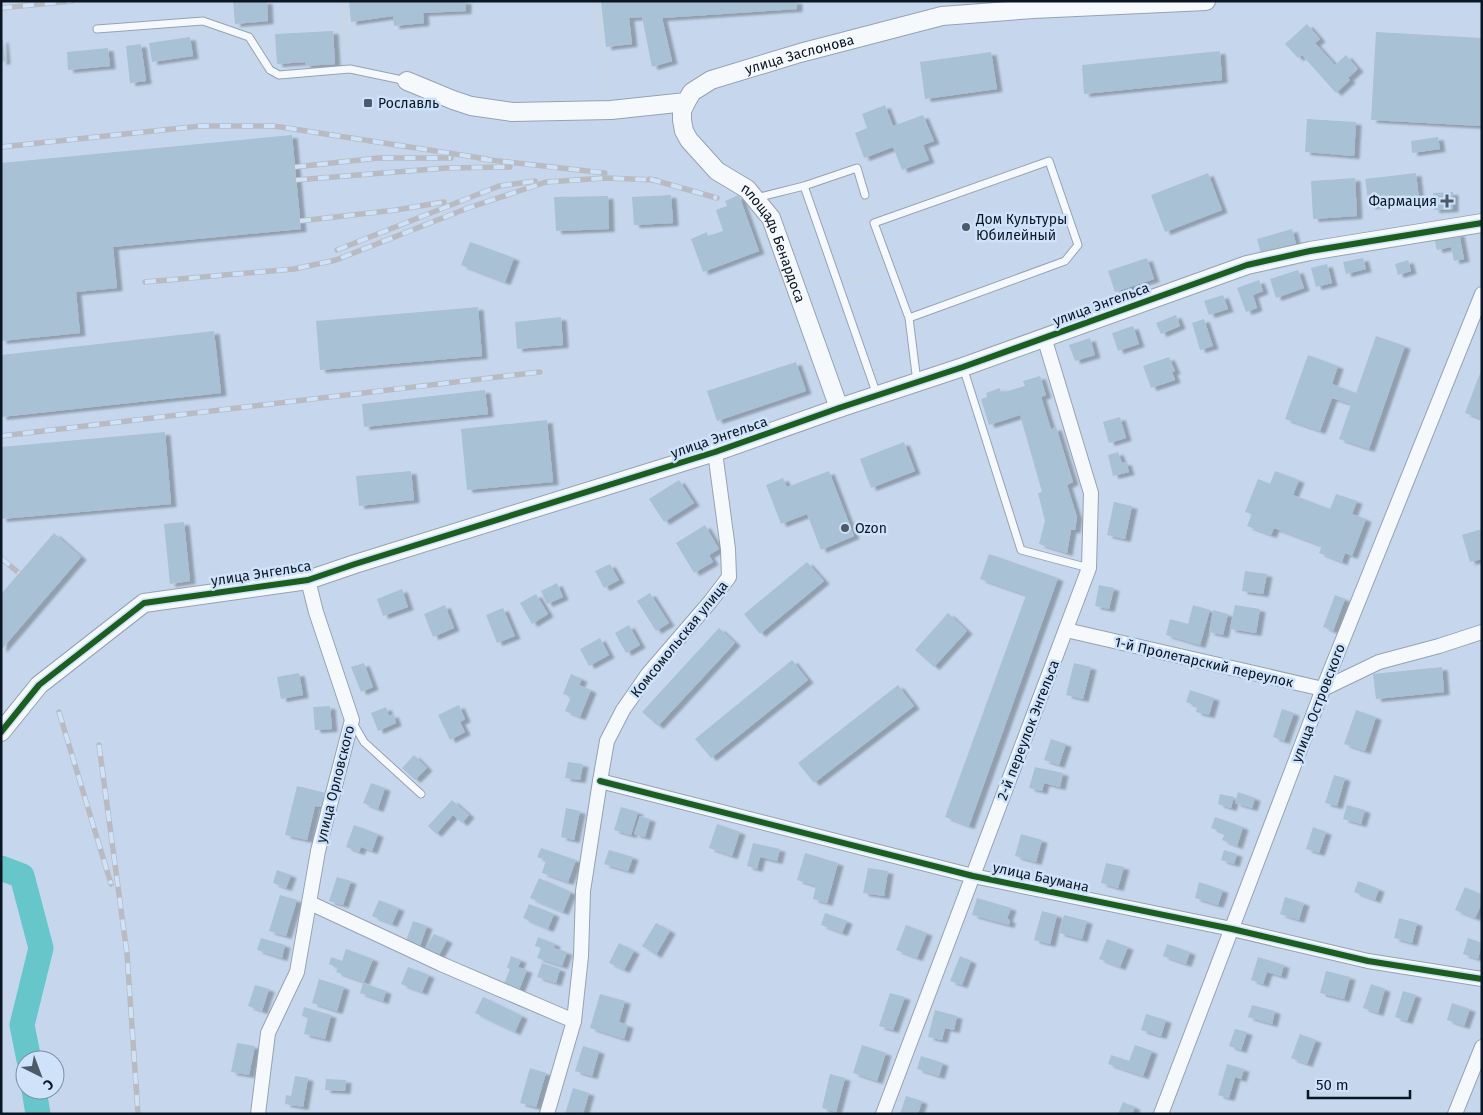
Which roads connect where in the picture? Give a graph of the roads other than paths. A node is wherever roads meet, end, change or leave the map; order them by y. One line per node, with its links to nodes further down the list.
1 (1206, 1): 4 (street, улица Заслонова)
2 (97, 29): 3 (lane)
3 (407, 80): 4 (street)
4 (686, 102): 7 (street, площадь Бенардоса)
5 (804, 186): 6 (lane); 7 (lane); 14 (lane)
6 (865, 195)
7 (756, 198): 15 (street, площадь Бенардоса)
8 (1482, 223): 11 (street, улица Энгельса)
9 (1482, 294): 21 (street, улица Островского)
10 (909, 318): 10 (lane); 13 (lane)
11 (1044, 337): 12 (street, улица Энгельса); 17 (street, 2-й переулок Энгельса)
12 (964, 367): 13 (street, улица Энгельса); 17 (lane)
13 (917, 382): 14 (street, улица Энгельса)
14 (878, 395): 15 (street, улица Энгельса)
15 (839, 408): 16 (street, улица Энгельса)
16 (715, 452): 18 (street, улица Энгельса); 24 (street, Комсомольская улица)
17 (1089, 568): 19 (street, 2-й переулок Энгельса)
18 (308, 580): 22 (street, улица Орловского); 23 (street, улица Энгельса)
19 (1066, 630): 21 (street, 1-й Пролетарский переулок); 26 (street, 2-й переулок Энгельса)
20 (1482, 632): 21 (street)
21 (1323, 689): 28 (street, улица Островского)
22 (352, 720): 25 (lane); 27 (street, улица Орловского)
23 (1, 732)
24 (600, 781): 26 (street, улица Баумана); 30 (street, Комсомольская улица)
25 (421, 794)
26 (973, 876): 28 (street, улица Баумана); 34 (street, 2-й переулок Энгельса)
27 (310, 903): 30 (street); 32 (street, улица Орловского)
28 (1232, 929): 29 (street, улица Баумана); 35 (street, улица Островского)
29 (1482, 979)
30 (574, 1021): 33 (street, Комсомольская улица)
31 (1482, 1047): 36 (street)
32 (258, 1114)
33 (547, 1114)
34 (883, 1114)
35 (1161, 1114)
36 (1455, 1114)

